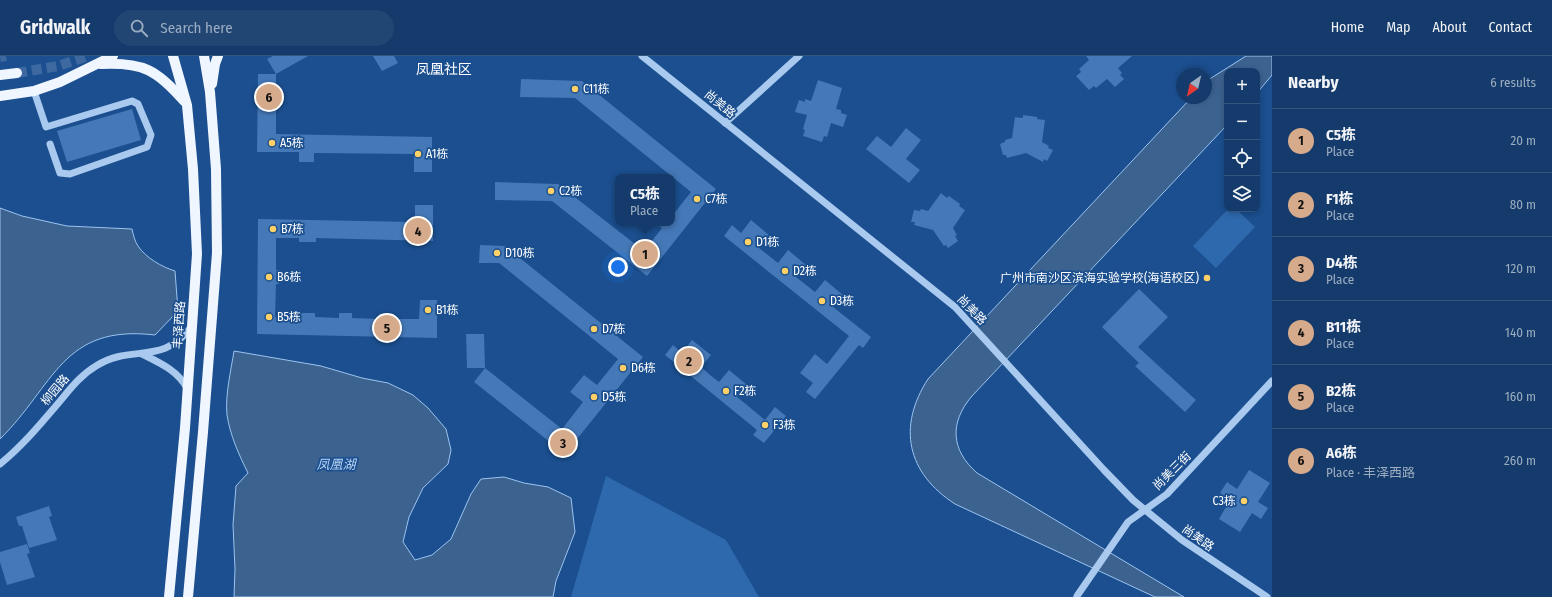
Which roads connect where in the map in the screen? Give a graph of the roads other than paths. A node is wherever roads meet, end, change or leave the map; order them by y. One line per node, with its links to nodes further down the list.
1 (113, 56): 7 (main road)
2 (173, 56): 13 (main road, 丰泽西路)
3 (204, 56): 11 (main road)
4 (218, 56): 11 (main road)
5 (642, 56): 14 (street, 尚美路)
6 (799, 56): 14 (street)
7 (97, 64): 10 (main road); 13 (main road)
8 (17, 73): 9 (main road)
9 (0, 74)
10 (34, 90): 12 (main road); 15 (street)
11 (210, 92): 24 (main road)
12 (0, 96)
13 (187, 105): 16 (main road, 丰泽西路)
14 (725, 123): 21 (street, 尚美路)
15 (50, 144)
16 (192, 326): 17 (street, 柳园路); 19 (main road, 丰泽西路)
17 (140, 353): 19 (street); 20 (street, 柳园路)
18 (1272, 381): 21 (street, 尚美三街)
19 (187, 388): 23 (main road, 丰泽西路)
20 (0, 464)
21 (1145, 510): 22 (street, 尚美三街); 25 (street, 尚美路)
22 (1077, 596)
23 (168, 597)
24 (188, 597)
25 (1267, 597)

